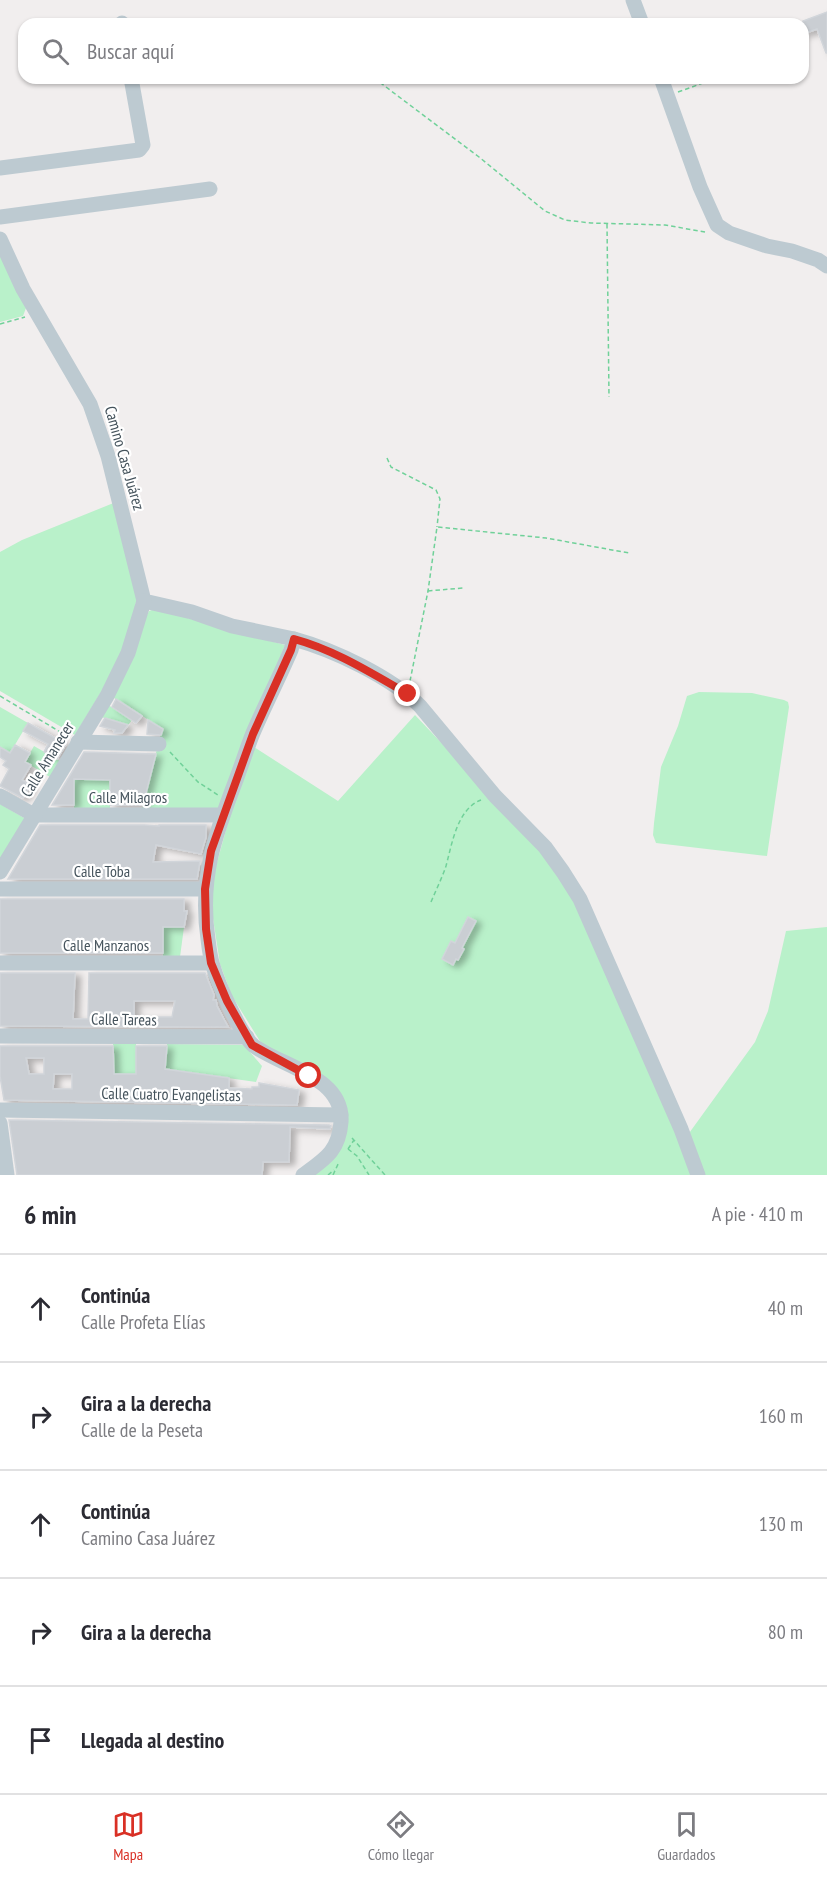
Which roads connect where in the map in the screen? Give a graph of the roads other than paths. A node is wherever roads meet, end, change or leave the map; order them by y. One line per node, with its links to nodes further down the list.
1 (633, 0): 2 (street)
2 (640, 18)
3 (133, 84): 5 (street)
4 (663, 84): 9 (street)
5 (0, 168)
6 (210, 189): 7 (street)
7 (0, 217)
8 (0, 239): 10 (street, Camino Casa Juárez)
9 (827, 266)
10 (144, 601): 11 (street); 12 (street, Calle Amanecer)
11 (294, 639): 16 (street); 29 (street)
12 (78, 742): 13 (street); 15 (street, Calle Amanecer)
13 (159, 744)
14 (0, 796): 15 (street)
15 (34, 815): 16 (street, Calle Milagros); 17 (street, Calle Amanecer)
16 (223, 815): 19 (street)
17 (0, 872)
18 (0, 889): 19 (street, Calle Toba)
19 (205, 889): 21 (street)
20 (0, 963): 21 (street, Calle Manzanos)
21 (211, 963): 23 (street)
22 (0, 1036): 23 (street, Calle Tareas)
23 (250, 1041): 25 (street)
24 (0, 1110): 25 (street, Calle Cuatro Evangelistas)
25 (341, 1114): 28 (street)
26 (0, 1123): 27 (street)
27 (7, 1175)
28 (303, 1175)
29 (698, 1175)

